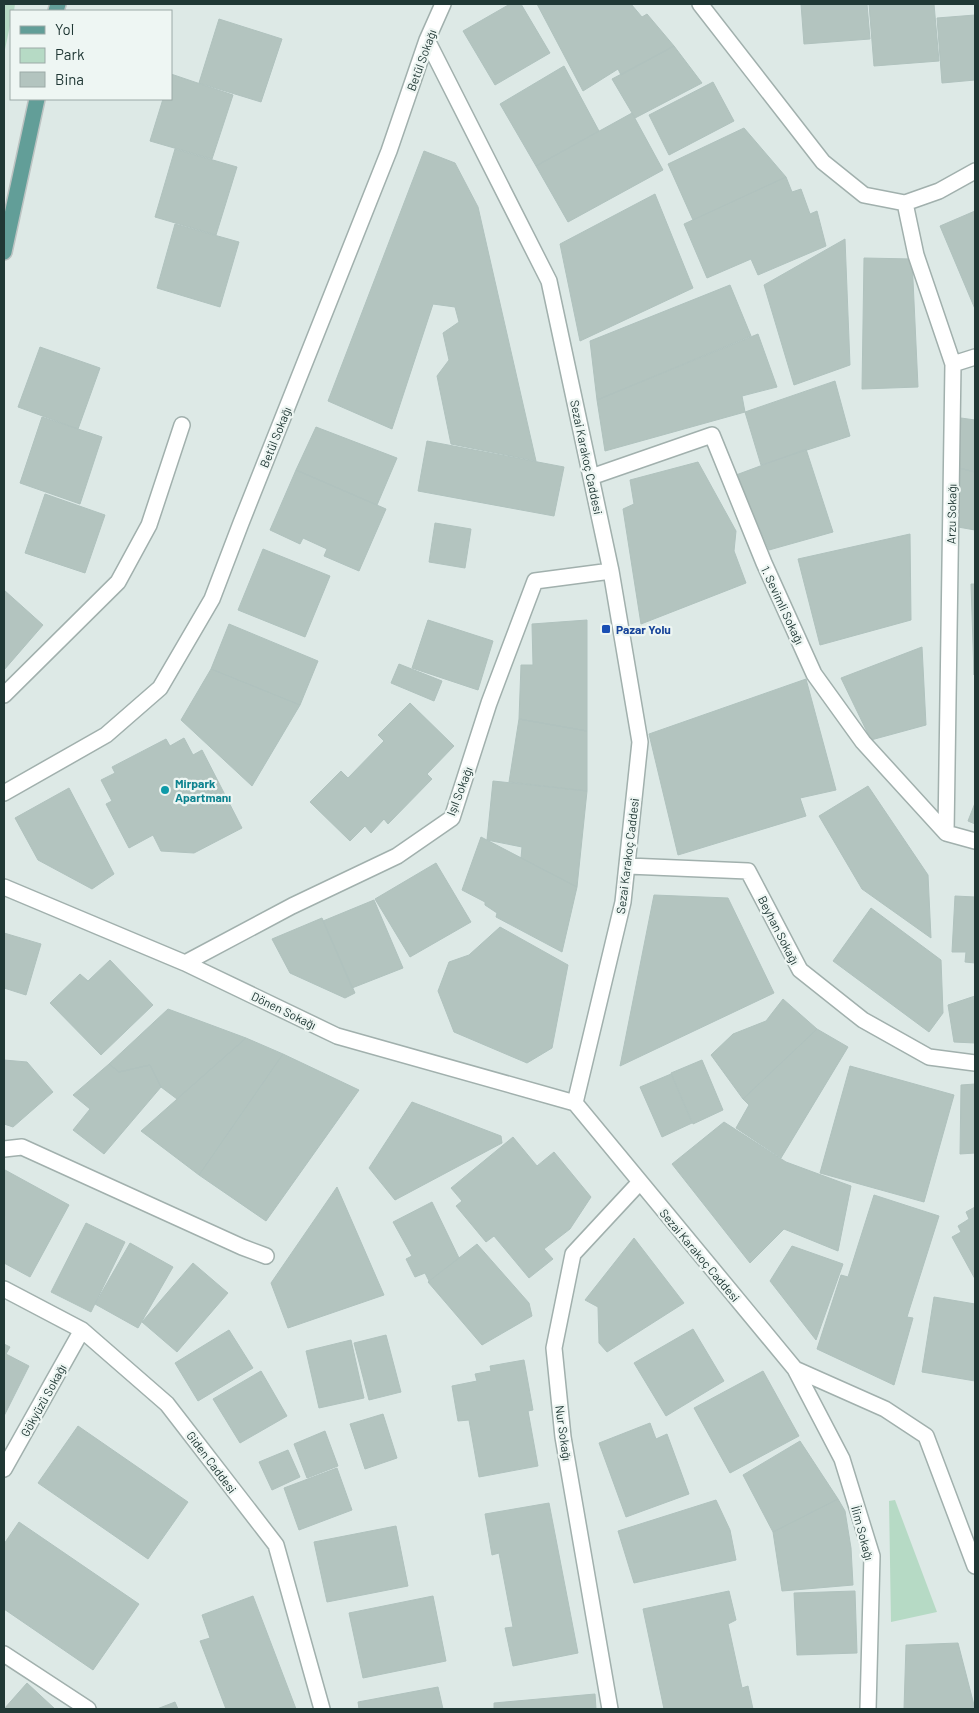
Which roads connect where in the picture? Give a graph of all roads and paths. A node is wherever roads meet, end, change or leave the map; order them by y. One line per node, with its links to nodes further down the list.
1 (443, 4): 3 (street, Betül Sokağı)
2 (700, 4): 6 (street)
3 (427, 40): 11 (street, Sezai Karakoç Caddesi); 14 (street, Betül Sokağı)
4 (37, 100): 7 (main road)
5 (975, 171): 6 (street)
6 (905, 202): 9 (street, Arzu Sokağı)
7 (4, 252)
8 (975, 357): 9 (street)
9 (953, 364): 15 (street, Arzu Sokağı)
10 (182, 425): 13 (street)
11 (591, 477): 12 (street, Sezai Karakoç Caddesi); 15 (street, 1. Sevimli Sokağı)
12 (611, 571): 17 (street, Sezai Karakoç Caddesi); 19 (street, Işıl Sokağı)
13 (4, 695)
14 (4, 792)
15 (946, 832): 16 (street)
16 (975, 841)
17 (628, 866): 20 (street, Beyhan Sokağı); 21 (street, Sezai Karakoç Caddesi)
18 (4, 887): 19 (street, Dönen Sokağı)
19 (185, 963): 21 (street, Dönen Sokağı)
20 (975, 1063)
21 (575, 1103): 23 (street, Sezai Karakoç Caddesi)
22 (4, 1149): 24 (street)
23 (639, 1182): 27 (street, Sezai Karakoç Caddesi); 33 (street, Nur Sokağı)
24 (266, 1256)
25 (4, 1288): 26 (street, Giden Caddesi)
26 (82, 1330): 28 (street, Gökyüzü Sokağı); 32 (street, Giden Caddesi)
27 (795, 1370): 29 (street, Sezai Karakoç Caddesi); 34 (street, İlim Sokağı)
28 (4, 1469)
29 (975, 1566)
30 (4, 1654): 31 (street)
31 (88, 1709)
32 (322, 1709)
33 (610, 1709)
34 (868, 1709)

